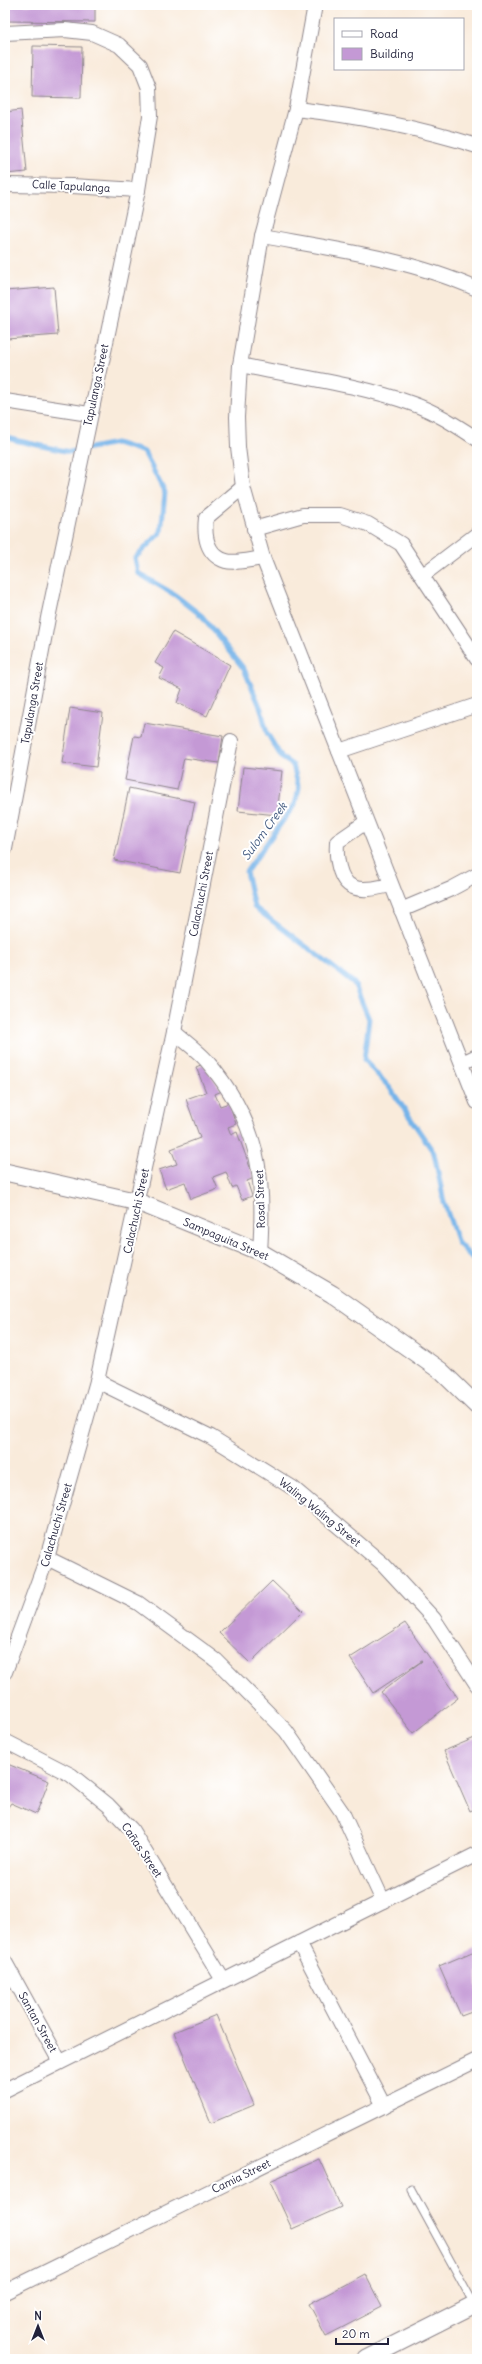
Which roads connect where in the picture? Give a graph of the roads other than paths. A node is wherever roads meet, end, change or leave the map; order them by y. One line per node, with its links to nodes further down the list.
1 (315, 5): 3 (street)
2 (5, 33): 6 (street, Tapulanga Street)
3 (296, 109): 4 (street); 7 (street)
4 (477, 146)
5 (5, 185): 6 (street, Calle Tapulanga)
6 (138, 190): 11 (street, Tapulanga Street)
7 (262, 236): 8 (street); 9 (street)
8 (477, 289)
9 (240, 365): 12 (street); 13 (street)
10 (5, 401): 11 (street)
11 (89, 414): 22 (street, Tapulanga Street)
12 (477, 439)
13 (243, 487): 14 (street); 16 (street)
14 (254, 528): 16 (street); 17 (street)
15 (477, 534): 17 (street)
16 (263, 558): 21 (street)
17 (423, 576): 18 (street)
18 (477, 659)
19 (477, 705): 21 (street)
20 (231, 742): 28 (street, Calachuchi Street)
21 (339, 751): 23 (street)
22 (10, 792): 24 (street, Tapulanga Street)
23 (366, 822): 26 (street); 26 (street)
24 (5, 848)
25 (477, 875): 27 (street)
26 (391, 885): 27 (street)
27 (401, 910): 30 (street)
28 (174, 1032): 33 (street, Calachuchi Street); 34 (street, Rosal Street)
29 (477, 1056): 30 (street)
30 (462, 1063): 31 (street)
31 (477, 1102)
32 (5, 1172): 33 (street, Sampaguita Street)
33 (138, 1202): 34 (street, Sampaguita Street); 35 (street, Calachuchi Street)
34 (260, 1252): 36 (street, Sampaguita Street)
35 (97, 1381): 37 (street, Calachuchi Street); 39 (street, Waling Waling Street)
36 (477, 1406)
37 (47, 1558): 38 (street, Calachuchi Street); 42 (street)
38 (5, 1672)
39 (477, 1684)
40 (5, 1741): 45 (street, Cañas Street)
41 (477, 1854): 42 (street)
42 (384, 1901): 43 (street)
43 (299, 1943): 45 (street); 49 (street)
44 (5, 1962): 47 (street, Santan Street)
45 (223, 1980): 47 (street)
46 (477, 2060): 49 (street, Camia Street)
47 (60, 2062): 48 (street)
48 (5, 2090)
49 (384, 2106): 51 (street, Camia Street)
50 (411, 2189): 52 (lane)
51 (5, 2292)
52 (475, 2303): 53 (street)
53 (366, 2359)

